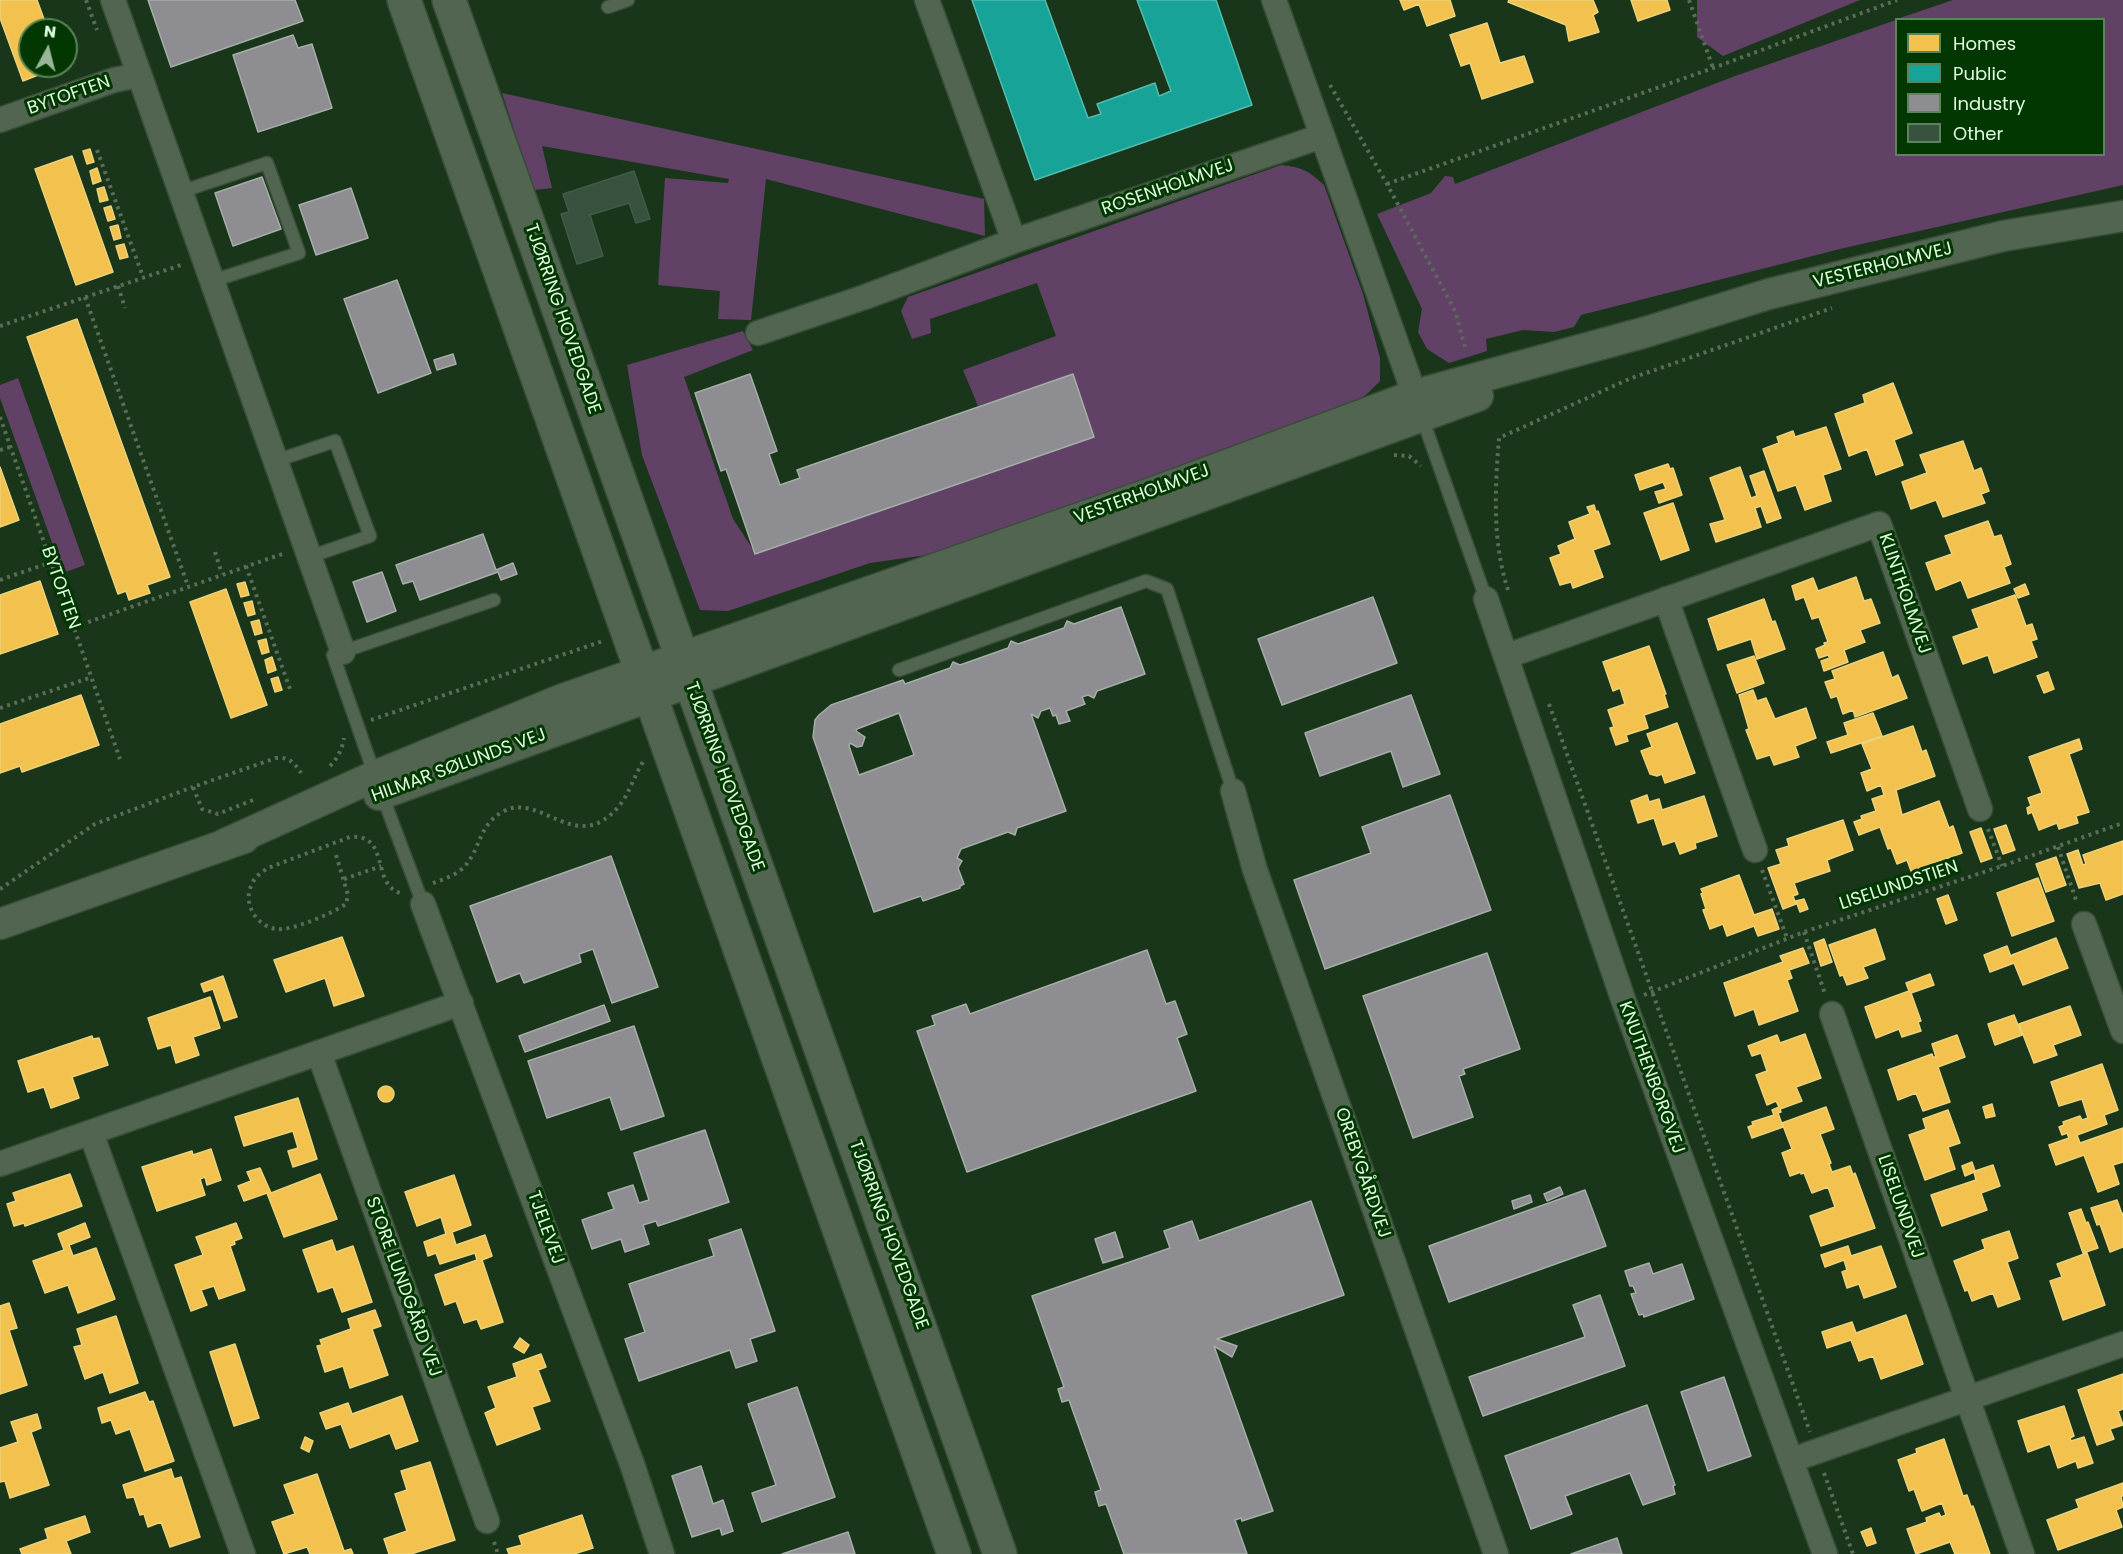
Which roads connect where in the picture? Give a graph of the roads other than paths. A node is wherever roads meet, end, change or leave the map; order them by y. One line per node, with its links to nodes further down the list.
1 (113, 0): 8 (street)
2 (404, 0): 26 (main road)
3 (449, 0): 24 (main road, TJØRRING HOVEDGADE)
4 (628, 0): 7 (lane)
5 (927, 0): 13 (street)
6 (1274, 0): 10 (street)
7 (608, 7)
8 (139, 75): 9 (street, BYTOFTEN); 11 (street)
9 (0, 120)
10 (1322, 136): 13 (street, ROSENHOLMVEJ); 16 (street)
11 (180, 192): 14 (street); 14 (lane)
12 (2123, 216): 16 (street, VESTERHOLMVEJ)
13 (1014, 241): 15 (street, ROSENHOLMVEJ)
14 (212, 281): 17 (street)
15 (758, 333)
16 (1418, 406): 19 (lane); 24 (street, VESTERHOLMVEJ)
17 (275, 461): 18 (street); 18 (lane)
18 (307, 552): 22 (street)
19 (1486, 599): 23 (street, KNUTHENBORGVEJ)
20 (1666, 599): 23 (street, KLINTHOLMVEJ); 29 (street, KLINTHOLMVEJ); 30 (street)
21 (494, 600): 22 (lane)
22 (343, 652): 27 (lane)
23 (1506, 656): 42 (street, KNUTHENBORGVEJ)
24 (686, 670): 26 (street, VESTERHOLMVEJ); 47 (main road, TJØRRING HOVEDGADE)
25 (900, 670): 28 (lane)
26 (646, 684): 27 (street, HILMAR SØLUNDS VEJ); 46 (main road)
27 (378, 785): 31 (lane); 32 (street, HILMAR SØLUNDS VEJ)
28 (1233, 790): 48 (street, OREBYGÅRDVEJ)
29 (1980, 809)
30 (1755, 850)
31 (423, 904): 34 (street, TJELEVEJ)
32 (0, 924)
33 (2084, 924): 36 (street)
34 (461, 1003): 37 (street); 45 (street, TJELEVEJ)
35 (1832, 1014): 41 (street, LISELUNDVEJ)
36 (2123, 1031)
37 (319, 1053): 38 (street); 43 (street, STORE LUNDGÅRD VEJ)
38 (91, 1133): 39 (street); 44 (street)
39 (0, 1164)
40 (2123, 1344): 41 (street)
41 (1968, 1400): 42 (street); 50 (street, LISELUNDVEJ)
42 (1792, 1460): 49 (street, KNUTHENBORGVEJ)
43 (487, 1521)
44 (243, 1554)
45 (662, 1554)
46 (954, 1554)
47 (1000, 1554)
48 (1496, 1554)
49 (1825, 1554)
50 (2022, 1554)

